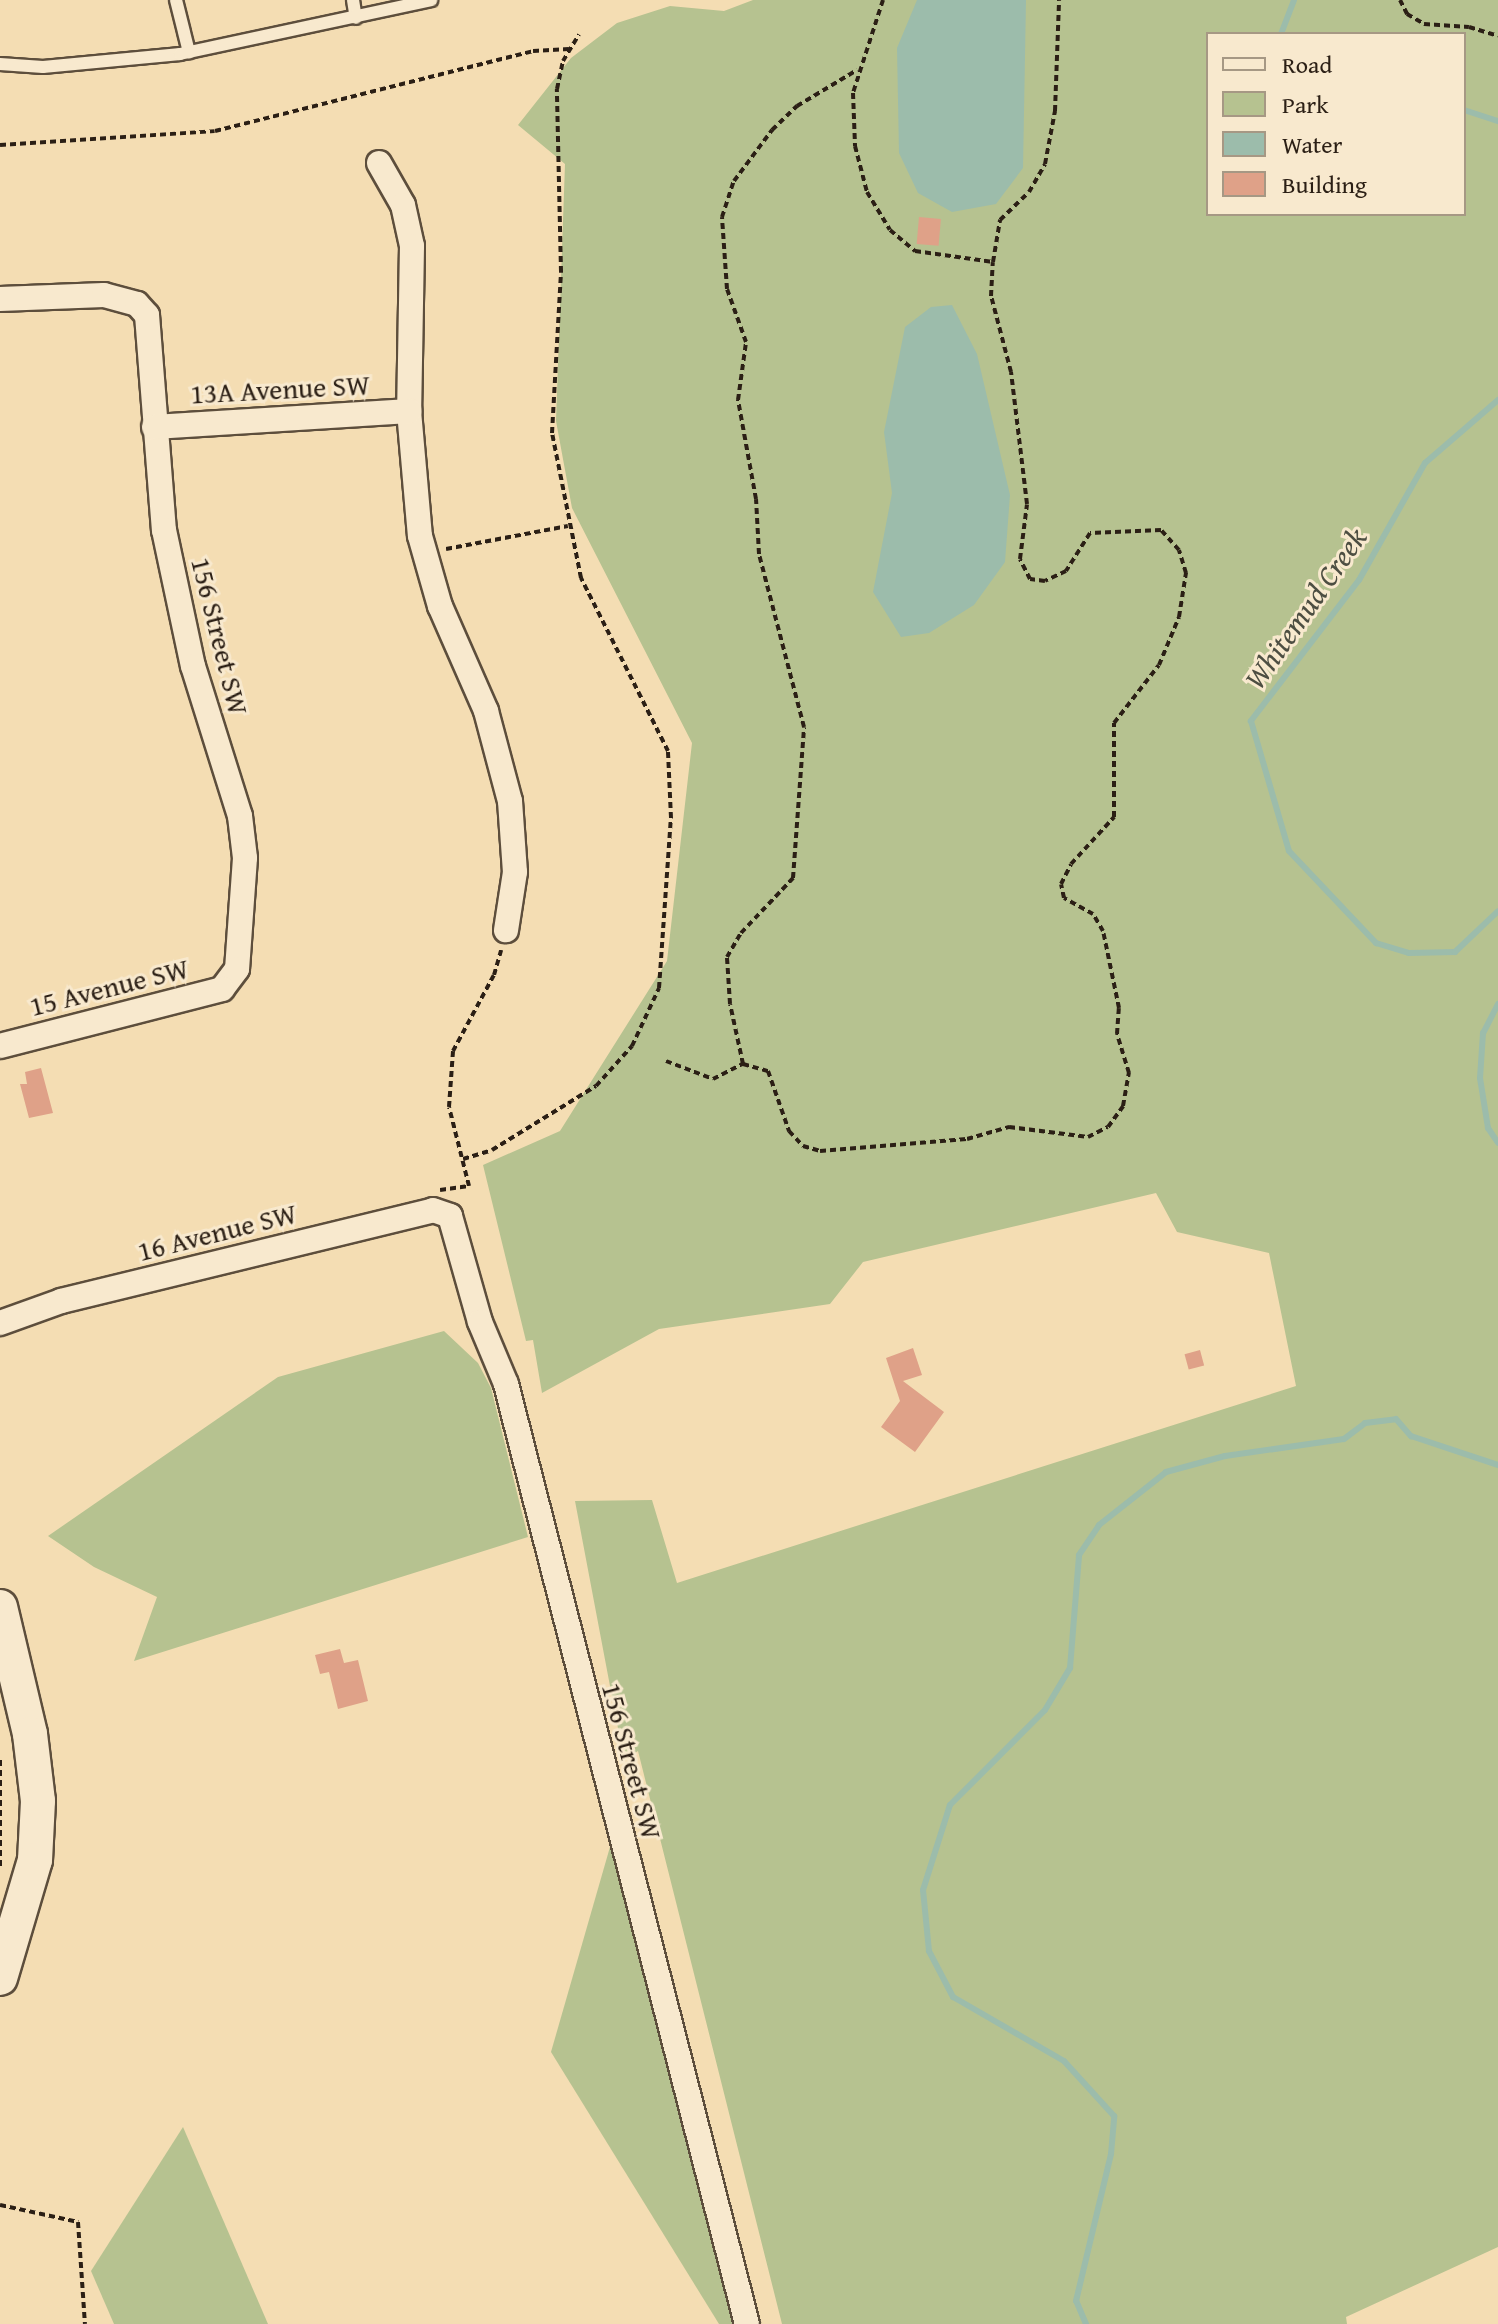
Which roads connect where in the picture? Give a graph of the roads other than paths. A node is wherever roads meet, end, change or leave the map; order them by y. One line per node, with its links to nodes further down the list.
1 (176, 0): 5 (lane)
2 (353, 0): 4 (lane)
3 (431, 0): 4 (lane)
4 (356, 18): 5 (lane)
5 (189, 52): 6 (lane)
6 (0, 64)
7 (379, 163): 9 (street)
8 (0, 299): 10 (street, 156 Street SW)
9 (409, 411): 10 (street, 13A Avenue SW); 11 (street)
10 (154, 427): 12 (street, 156 Street SW)
11 (506, 930)
12 (231, 981): 13 (street, 15 Avenue SW)
13 (0, 1046)
14 (450, 1216): 15 (street, 16 Avenue SW); 19 (street, 156 Street SW)
15 (0, 1323)
16 (0, 1607): 17 (street)
17 (12, 1906): 18 (street)
18 (0, 1978)
19 (747, 2324)

